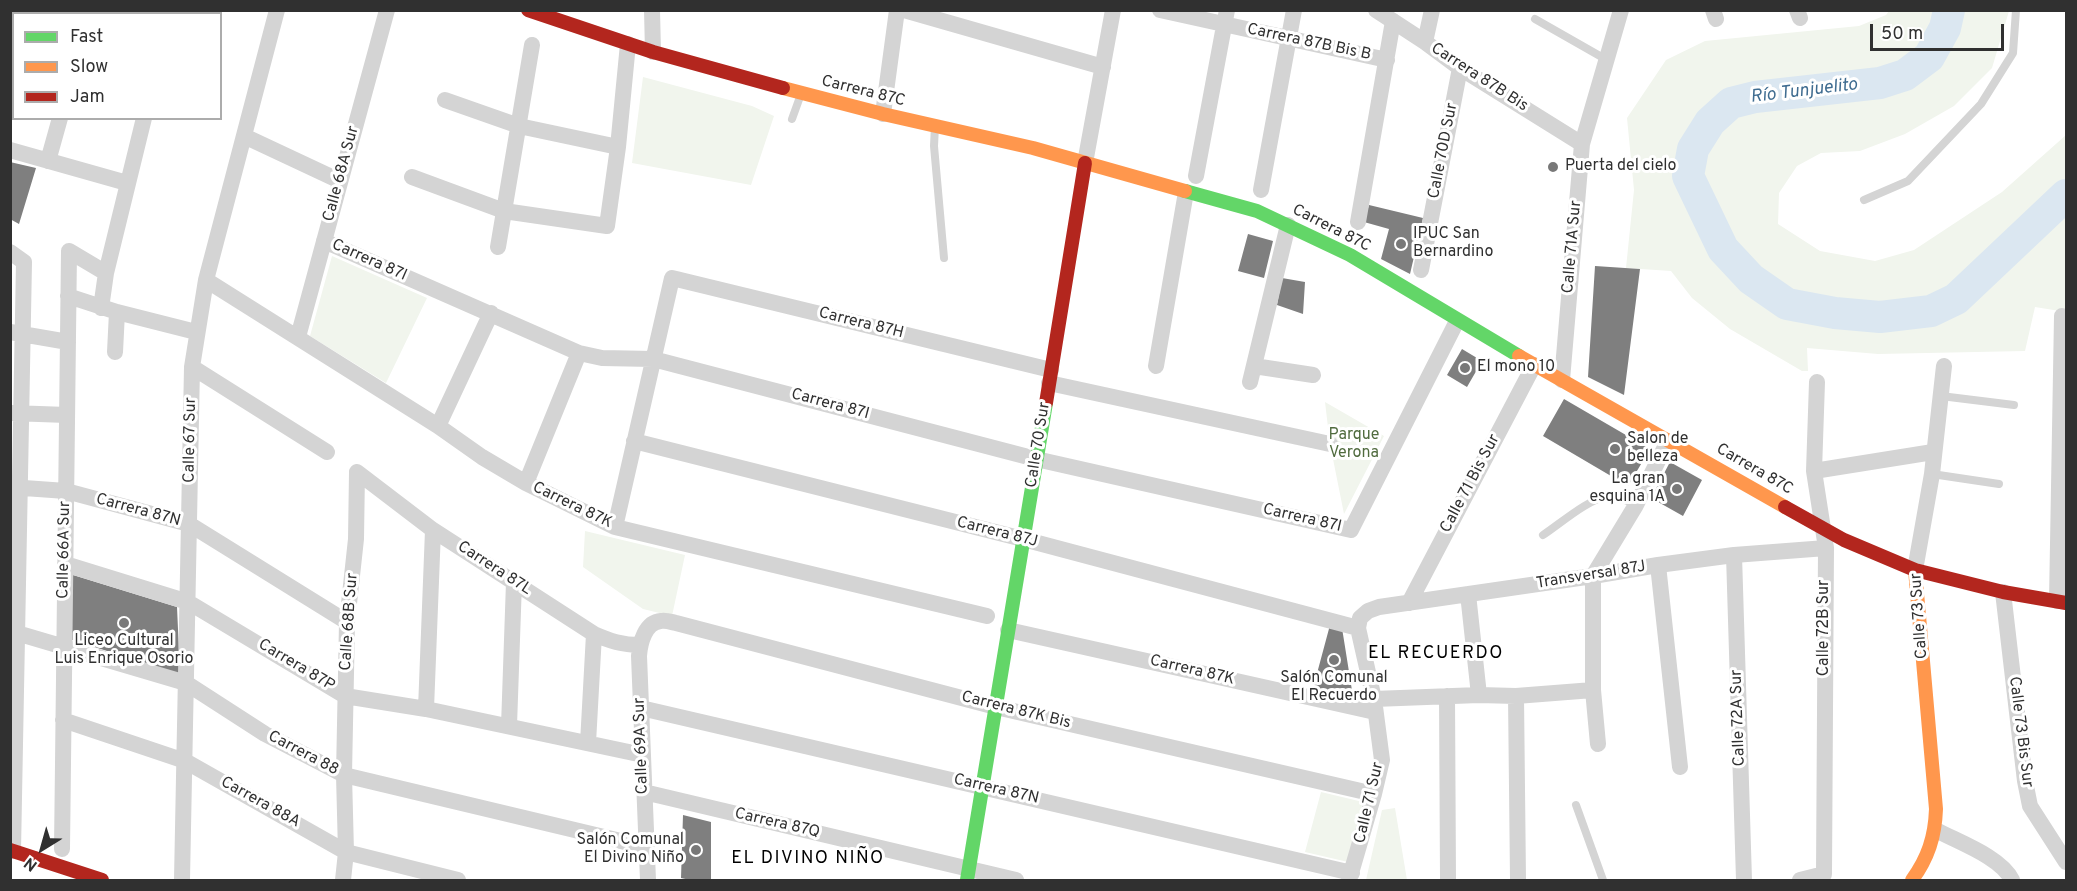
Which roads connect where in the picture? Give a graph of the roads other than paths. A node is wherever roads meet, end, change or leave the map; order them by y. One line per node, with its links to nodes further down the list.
1 (277, 10): 34 (street, Calle 67 Sur)
2 (387, 10): 42 (street, Calle 68A Sur)
3 (528, 10): 14 (street, Carrera 87C)
4 (652, 10): 21 (street)
5 (897, 10): 28 (street)
6 (904, 10): 24 (street)
7 (1113, 10): 24 (street, Calle 70 Sur)
8 (1160, 10): 15 (street, Carrera 87B Bis B)
9 (1294, 10): 17 (street)
10 (1432, 10): 18 (street)
11 (1621, 10): 23 (street, Calle 71A Sur)
12 (2016, 10): 46 (lane)
13 (1382, 14): 18 (street, Carrera 87B Bis); 22 (street)
14 (572, 18): 19 (street, Carrera 87C)
15 (1226, 18): 17 (street, Carrera 87B Bis B); 40 (street)
16 (1535, 19): 23 (lane)
17 (1288, 39): 22 (street, Carrera 87B Bis B); 44 (street)
18 (1425, 42): 25 (street, Carrera 87B Bis)
19 (628, 44): 21 (street, Carrera 87C); 36 (street)
20 (532, 45): 32 (street)
21 (653, 52): 26 (street, Carrera 87C)
22 (1387, 60): 48 (street)
23 (1607, 60): 35 (street, Calle 71A Sur)
24 (1103, 67): 39 (street, Calle 70 Sur)
25 (1460, 68): 35 (street, Carrera 87B Bis); 54 (street, Calle 70D Sur)
26 (802, 93): 28 (street, Carrera 87C); 29 (lane)
27 (445, 100): 32 (street)
28 (883, 114): 33 (street, Carrera 87C)
29 (792, 119)
30 (59, 120): 38 (street)
31 (143, 120): 43 (street)
32 (519, 126): 36 (street); 47 (street)
33 (935, 126): 39 (street, Carrera 87C); 53 (lane)
34 (244, 136): 42 (street); 56 (street, Calle 67 Sur)
35 (1582, 144): 75 (street, Calle 71A Sur)
36 (618, 147): 47 (street)
37 (10, 150): 38 (street)
38 (48, 161): 43 (street)
39 (1085, 164): 45 (street, Carrera 87C); 74 (street, Calle 70 Sur)
40 (1196, 176)
41 (412, 177): 47 (street)
42 (340, 181): 50 (street, Calle 68A Sur)
43 (127, 183): 55 (street)
44 (1260, 190)
45 (1186, 192): 49 (street, Carrera 87C); 70 (street)
46 (1864, 200)
47 (504, 211): 51 (street)
48 (1358, 222)
49 (1288, 225): 61 (street, Carrera 87C); 73 (street)
50 (324, 241): 59 (street, Carrera 87I); 64 (street, Calle 68A Sur)
51 (498, 247)
52 (17, 257): 63 (street)
53 (944, 258)
54 (1421, 270)
55 (106, 273): 57 (street, Calle 66A Sur); 58 (street)
56 (206, 279): 62 (street, Calle 67 Sur); 64 (street, Carrera 87K)
57 (68, 296): 58 (street); 65 (street, Calle 66A Sur)
58 (109, 310): 62 (street); 66 (street)
59 (491, 314): 67 (street, Carrera 87I); 81 (street)
60 (2062, 316): 112 (street)
61 (1457, 321): 69 (street, Carrera 87C); 87 (street, Carrera 87I)
62 (196, 332): 72 (street, Calle 67 Sur)
63 (17, 333): 65 (street); 79 (street)
64 (298, 337): 81 (street, Carrera 87K)
65 (68, 342): 80 (street, Calle 66A Sur)
66 (115, 352)
67 (579, 353): 68 (street, Carrera 87I); 91 (street)
68 (653, 359): 74 (street, Carrera 87H); 82 (street); 87 (street, Carrera 87I)
69 (1534, 365): 75 (street, Carrera 87C); 113 (street, Calle 71 Bis Sur)
70 (1156, 366)
71 (1944, 366): 77 (street, Calle 73 Sur)
72 (192, 367): 85 (street); 96 (street, Calle 67 Sur)
73 (1312, 375)
74 (1050, 376): 84 (street, Carrera 87H); 87 (street, Calle 70 Sur)
75 (1562, 380): 83 (street, Carrera 87C)
76 (1817, 382): 88 (street, Calle 72B Sur)
77 (1941, 396): 78 (lane); 86 (street, Calle 73 Sur)
78 (2014, 405)
79 (16, 413): 80 (street); 93 (street)
80 (67, 415): 94 (street, Calle 66A Sur)
81 (438, 426): 91 (street, Carrera 87K)
82 (634, 441): 97 (street); 101 (street, Carrera 87J)
83 (1668, 441): 95 (street); 98 (street, Carrera 87C)
84 (1330, 444)
85 (327, 452)
86 (1933, 452): 88 (street); 90 (street, Calle 73 Sur)
87 (1036, 459): 101 (street, Calle 70 Sur)
88 (1814, 471): 98 (street, Calle 72B Sur)
89 (357, 472): 99 (street, Carrera 87L); 115 (street, Calle 68B Sur)
90 (1932, 474): 92 (lane); 106 (street, Calle 73 Sur)
91 (526, 483): 97 (street, Carrera 87K)
92 (1999, 484)
93 (15, 487): 94 (street, Carrera 87N); 118 (street)
94 (66, 491): 96 (street, Carrera 87N); 104 (street, Calle 66A Sur)
95 (1636, 505): 100 (lane); 107 (street)
96 (189, 524): 111 (street, Calle 67 Sur); 115 (street, Carrera 87N)
97 (615, 527): 114 (street, Carrera 87K)
98 (1823, 529): 102 (street, Calle 72B Sur); 106 (street, Carrera 87C)
99 (433, 530): 108 (street, Carrera 87L); 131 (street)
100 (1543, 535)
101 (1023, 539): 116 (street, Carrera 87J); 117 (street, Calle 70 Sur)
102 (1826, 548): 103 (street, Transversal 87J); 162 (street, Calle 72B Sur)
103 (1734, 555): 105 (street, Transversal 87J); 161 (street, Calle 72A Sur)
104 (65, 564): 111 (street, Carrera 87P); 120 (street, Calle 66A Sur)
105 (1658, 565): 107 (street, Transversal 87J); 138 (street)
106 (1915, 570): 109 (street, Carrera 87C); 144 (street, Calle 73 Sur)
107 (1593, 576): 110 (street, Transversal 87J); 123 (street)
108 (514, 582): 119 (street, Carrera 87L); 133 (street)
109 (2003, 592): 112 (street, Carrera 87C); 149 (street, Calle 73 Bis Sur)
110 (1468, 594): 113 (street, Transversal 87J); 124 (street)
111 (188, 602): 122 (street, Calle 67 Sur); 125 (street, Carrera 87P)
112 (2062, 602)
113 (1409, 603): 116 (street, Transversal 87J)
114 (987, 616)
115 (347, 622): 125 (street, Calle 68B Sur)
116 (1359, 623): 128 (street, Calle 71 Sur)
117 (1008, 630): 128 (street, Carrera 87K); 129 (street, Calle 70 Sur)
118 (14, 632): 120 (street, Carrera 88); 147 (street)
119 (594, 634): 121 (street, Carrera 87L); 134 (street)
120 (64, 645): 122 (street, Carrera 88); 132 (street, Calle 66A Sur)
121 (640, 645): 129 (street, Carrera 87K Bis); 130 (street, Calle 69A Sur)
122 (186, 683): 137 (street, Calle 67 Sur); 139 (street, Carrera 88)
123 (1593, 690): 127 (street, Carrera 87K); 135 (street)
124 (1479, 695): 126 (street, Carrera 87K); 127 (street, Carrera 87K)
125 (345, 696): 131 (street, Carrera 87P); 139 (street, Calle 68B Sur)
126 (1448, 696): 128 (street, Carrera 87K); 158 (street)
127 (1516, 696): 159 (street)
128 (1374, 706): 142 (street, Calle 71 Sur)
129 (996, 707): 140 (street, Calle 70 Sur); 142 (street, Carrera 87K Bis)
130 (641, 708): 136 (street, Calle 69A Sur); 140 (street, Carrera 87N)
131 (426, 709): 133 (street, Carrera 87P)
132 (63, 720): 137 (street, Carrera 88A); 146 (street, Calle 66A Sur)
133 (509, 726): 134 (street, Carrera 87P)
134 (588, 743): 136 (street, Carrera 87P)
135 (1598, 744)
136 (643, 755): 141 (street, Calle 69A Sur)
137 (185, 761): 148 (street, Carrera 88A); 153 (street, Calle 67 Sur)
138 (1680, 766)
139 (344, 775): 145 (street, Carrera 88); 148 (street, Calle 68B Sur)
140 (982, 787): 150 (street, Calle 70 Sur); 151 (street, Carrera 87N)
141 (644, 792): 145 (street, Calle 69A Sur); 150 (street, Carrera 87Q)
142 (1374, 794): 151 (street, Calle 71 Sur)
143 (1576, 805): 160 (lane)
144 (1936, 830): 163 (street); 164 (street)
145 (646, 847): 156 (street, Calle 69A Sur)
146 (62, 849)
147 (12, 851): 152 (street)
148 (346, 852): 154 (street, Calle 68B Sur); 155 (street, Carrera 88A)
149 (2067, 862)
150 (968, 875): 157 (street, Carrera 87Q)
151 (1351, 877)
152 (102, 880)
153 (182, 880)
154 (343, 880)
155 (458, 880)
156 (648, 880)
157 (1016, 880)
158 (1448, 880)
159 (1518, 880)
160 (1603, 880)
161 (1744, 880)
162 (1800, 880)
163 (1912, 880)
164 (2012, 880)

